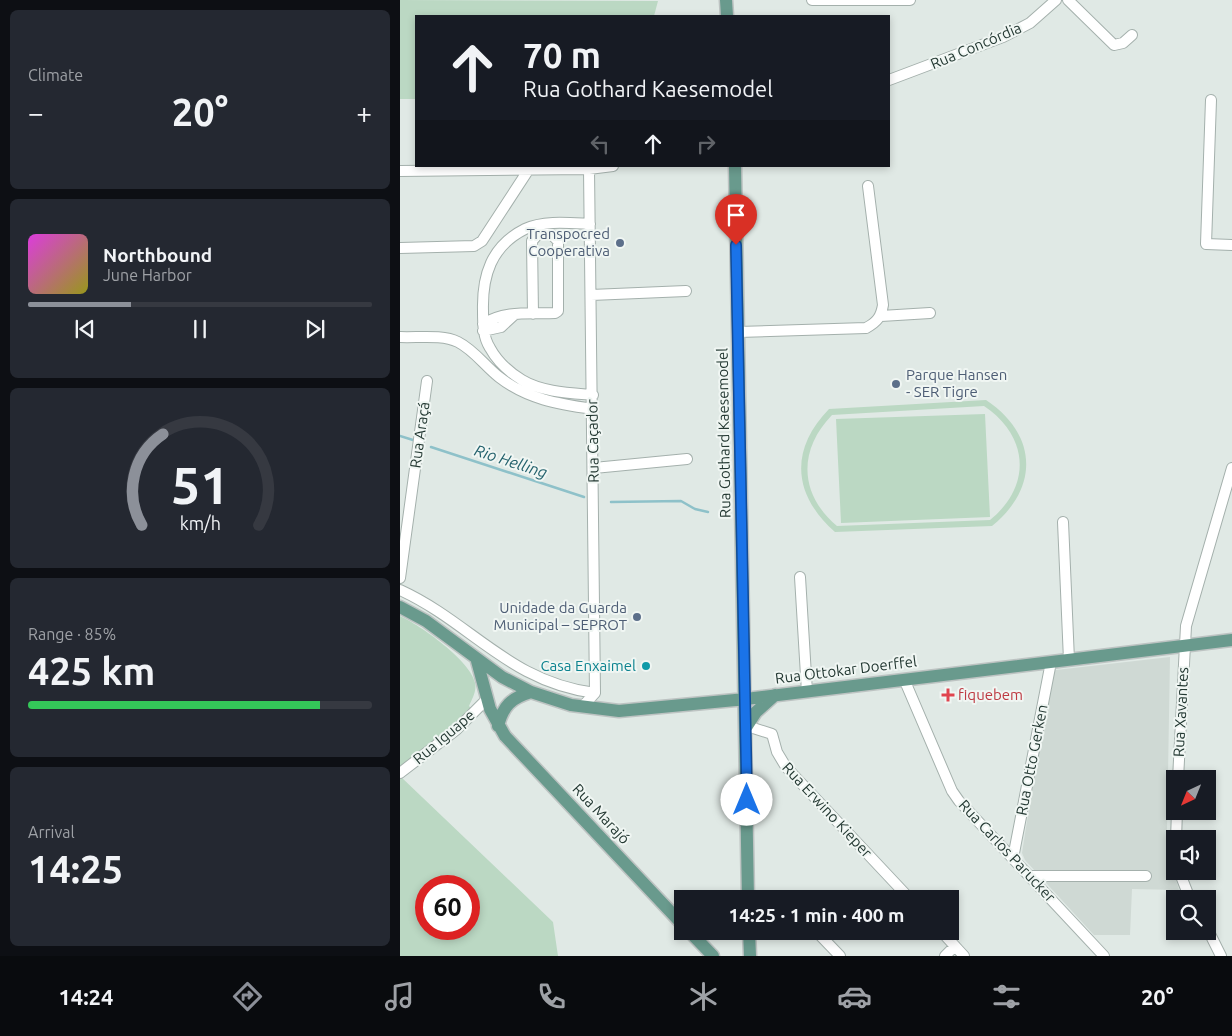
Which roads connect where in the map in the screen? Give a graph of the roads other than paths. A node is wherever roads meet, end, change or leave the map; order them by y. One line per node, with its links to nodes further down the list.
1 (726, 0): 6 (main road)
2 (812, 0): 3 (street)
3 (910, 0)
4 (1056, 0): 8 (street, Rua Concórdia)
5 (1068, 0): 7 (street)
6 (727, 15)
7 (1132, 35)
8 (890, 80)
9 (1211, 100): 17 (street)
10 (605, 167): 12 (street)
11 (734, 167): 25 (main road, Rua Gothard Kaesemodel)
12 (589, 169): 13 (street); 16 (street, Rua Caçador)
13 (528, 170): 14 (street); 18 (street)
14 (400, 171)
15 (868, 186): 23 (street)
16 (590, 224): 20 (street, Rua Caçador); 24 (street)
17 (1232, 245)
18 (400, 248)
19 (686, 291): 20 (street)
20 (591, 295): 28 (street, Rua Caçador)
21 (930, 313): 23 (street)
22 (533, 314): 22 (street); 24 (street)
23 (881, 316): 25 (street)
24 (483, 327): 28 (street)
25 (738, 332): 49 (main road, Rua Gothard Kaesemodel)
26 (400, 337): 29 (street)
27 (427, 381): 35 (street, Rua Araçá)
28 (593, 395): 29 (street, Rua Caçador)
29 (593, 409): 31 (street, Rua Caçador)
30 (687, 458): 31 (street)
31 (594, 468): 46 (street, Rua Caçador)
32 (1232, 468): 39 (street, Rua Xavantes)
33 (1063, 522): 40 (street)
34 (800, 577): 45 (street)
35 (400, 578)
36 (400, 590): 46 (street)
37 (400, 607): 41 (main road, Rua Ottokar Doerffel)
38 (1232, 640): 39 (main road, Rua Ottokar Doerffel)
39 (1184, 645): 40 (main road, Rua Ottokar Doerffel); 53 (street, Rua Xavantes)
40 (1069, 660): 42 (main road, Rua Ottokar Doerffel)
41 (477, 661): 44 (main road, Rua Ottokar Doerffel); 48 (main road, Rua Marajó)
42 (1050, 662): 43 (main road, Rua Ottokar Doerffel); 55 (street, Rua Otto Gerken)
43 (904, 679): 45 (main road, Rua Ottokar Doerffel); 55 (street, Rua Carlos Parucker)
44 (531, 692): 50 (main road, Rua Ottokar Doerffel); 51 (main road)
45 (807, 692): 47 (main road, Rua Ottokar Doerffel)
46 (595, 693): 50 (street)
47 (775, 695): 49 (main road, Rua Ottokar Doerffel); 52 (main road)
48 (487, 699): 51 (main road, Rua Marajó); 54 (street, Rua Iguape)
49 (746, 699): 50 (main road, Rua Ottokar Doerffel); 52 (main road, Rua Gothard Kaesemodel)
50 (582, 707)
51 (498, 726): 60 (main road, Rua Marajó)
52 (746, 726): 58 (main road, Rua Gothard Kaesemodel); 59 (street, Rua Erwino Kieper)
53 (1178, 770)
54 (400, 773)
55 (1013, 858): 56 (street, Rua Carlos Parucker)
56 (1030, 876): 57 (street); 72 (street, Rua Carlos Parucker)
57 (1146, 876)
58 (748, 890)
59 (902, 890)
60 (674, 915)
61 (696, 940): 67 (main road)
62 (749, 940): 68 (main road)
63 (825, 940): 69 (street)
64 (949, 940): 66 (street)
65 (1213, 940): 73 (street)
66 (955, 946): 70 (street); 71 (street)
67 (706, 954)
68 (750, 954)
69 (840, 956)
70 (945, 956)
71 (964, 956)
72 (1104, 956)
73 (1222, 956)

